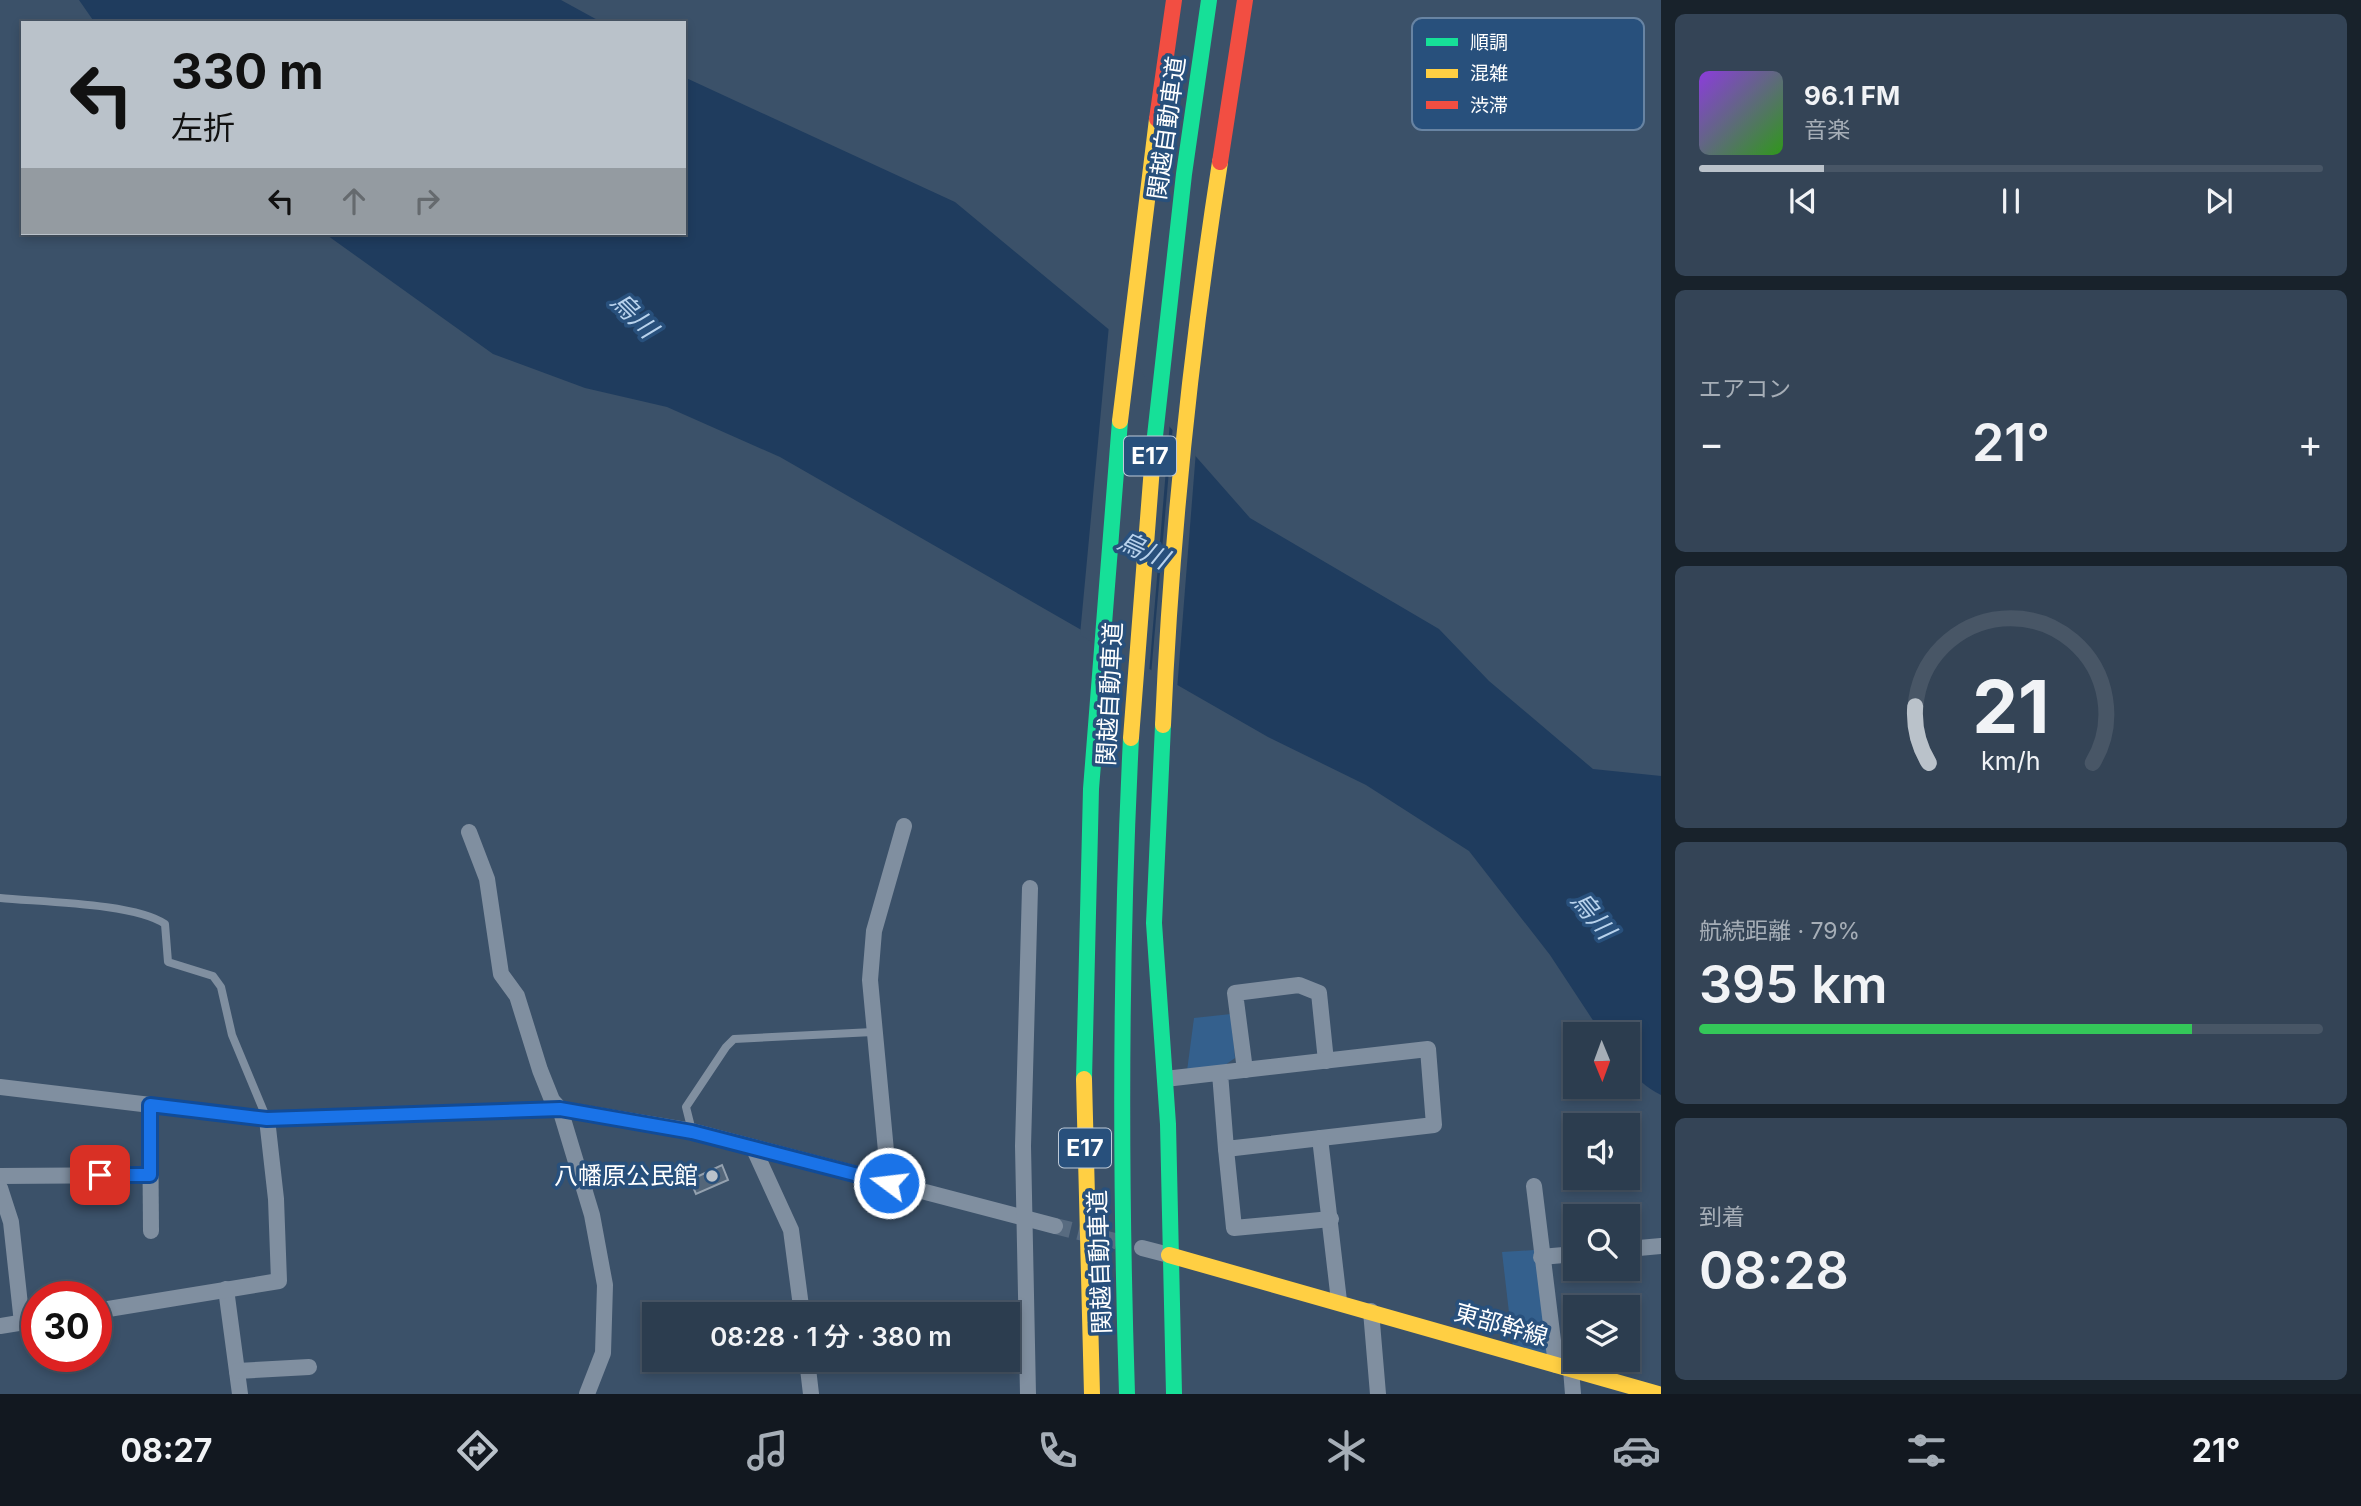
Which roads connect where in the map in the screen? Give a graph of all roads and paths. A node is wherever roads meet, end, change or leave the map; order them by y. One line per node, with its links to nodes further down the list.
1 (1174, 0): 55 (main road, 関越自動車道 / E17)
2 (1209, 0): 56 (main road, 関越自動車道 / E17)
3 (1245, 0): 12 (main road)
4 (904, 826): 8 (street)
5 (469, 832): 15 (street)
6 (1030, 888): 26 (street)
7 (0, 898): 16 (lane)
8 (873, 1032): 17 (lane); 23 (street)
9 (1326, 1061): 10 (street); 10 (street); 18 (street)
10 (1245, 1070): 11 (street)
11 (1220, 1073): 12 (street); 20 (street)
12 (1165, 1079): 33 (main road)
13 (0, 1087): 14 (street)
14 (150, 1105): 16 (street); 21 (street)
15 (560, 1109): 16 (street); 17 (street); 52 (street)
16 (267, 1119): 37 (street)
17 (692, 1132): 19 (street)
18 (1320, 1138): 20 (street); 27 (street)
19 (753, 1147): 23 (street); 39 (street)
20 (1226, 1149): 27 (street)
21 (150, 1175): 22 (street); 29 (street)
22 (0, 1176)
23 (889, 1183): 26 (street)
24 (1534, 1186): 35 (street)
25 (0, 1188): 36 (street)
26 (1025, 1217): 28 (street); 54 (street)
27 (1331, 1219): 38 (street)
28 (1055, 1226)
29 (151, 1231)
30 (1661, 1245): 32 (street)
31 (1142, 1248): 33 (street)
32 (1640, 1248)
33 (1169, 1255): 38 (main road, 東部幹線); 57 (main road)
34 (1563, 1255): 35 (street)
35 (1541, 1257): 44 (street)
36 (22, 1281)
37 (226, 1289): 40 (street); 47 (street)
38 (1339, 1301): 41 (main road, 東部幹線)
39 (800, 1302)
40 (112, 1308)
41 (1371, 1311): 46 (main road, 東部幹線); 58 (street)
42 (21, 1323): 43 (street)
43 (0, 1326)
44 (1563, 1362)
45 (309, 1367): 47 (street)
46 (1563, 1367)
47 (237, 1371): 51 (street)
48 (808, 1372): 53 (street)
49 (1566, 1372): 59 (street)
50 (1581, 1372): 60 (main road, 東部幹線)
51 (240, 1394)
52 (587, 1394)
53 (811, 1394)
54 (1028, 1394)
55 (1092, 1394)
56 (1127, 1394)
57 (1174, 1394)
58 (1378, 1394)
59 (1573, 1394)
60 (1658, 1394)

